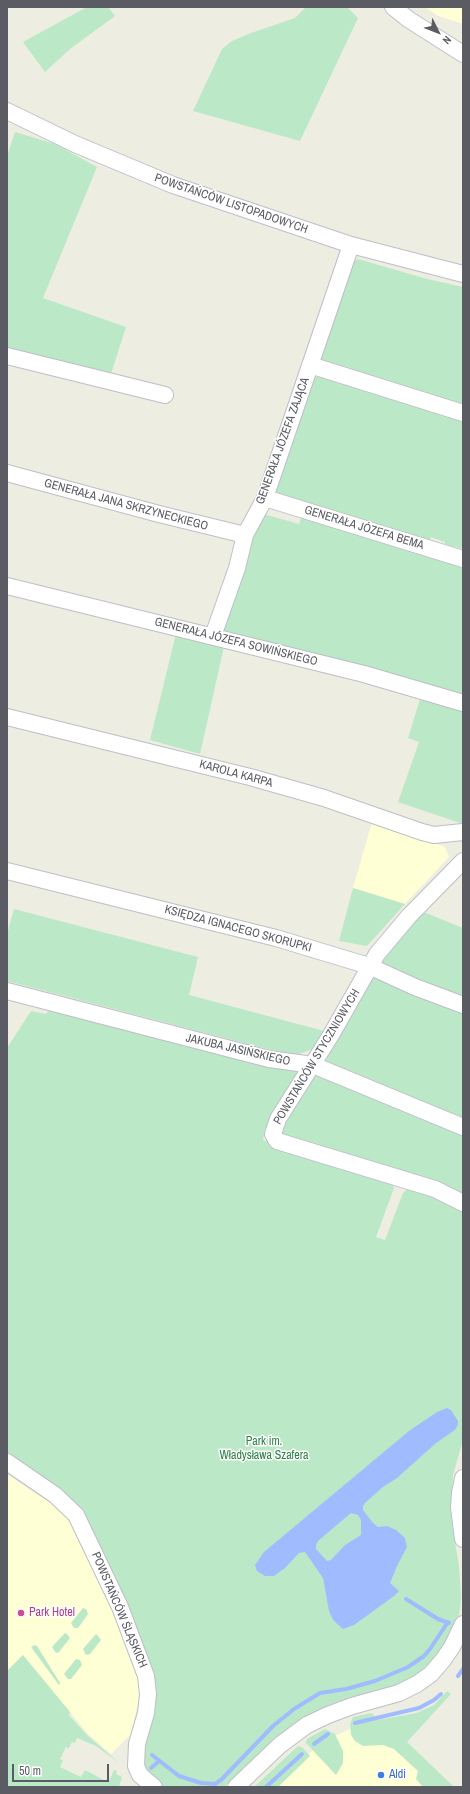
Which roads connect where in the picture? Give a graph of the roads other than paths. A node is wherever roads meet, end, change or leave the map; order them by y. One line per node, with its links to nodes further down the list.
1 (393, 7): 2 (street)
2 (433, 34): 3 (street); 4 (street)
3 (463, 41)
4 (463, 54)
5 (7, 110): 6 (street, POWSTAŃCÓW LISTOPADOWYCH)
6 (351, 246): 7 (street, POWSTAŃCÓW LISTOPADOWYCH); 9 (street, GENERAŁA JÓZEFA ZAJĄCA)
7 (463, 274)
8 (7, 356): 10 (street)
9 (310, 365): 11 (street); 13 (street, GENERAŁA JÓZEFA ZAJĄCA)
10 (165, 395)
11 (463, 413)
12 (7, 473): 14 (street, GENERAŁA JANA SKRZYNECKIEGO)
13 (265, 498): 14 (street, GENERAŁA JÓZEFA ZAJĄCA); 15 (street, GENERAŁA JÓZEFA BEMA)
14 (245, 535): 17 (street, GENERAŁA JÓZEFA ZAJĄCA)
15 (463, 559)
16 (7, 586): 17 (street, GENERAŁA JÓZEFA SOWIŃSKIEGO)
17 (213, 636): 18 (street, GENERAŁA JÓZEFA SOWIŃSKIEGO)
18 (463, 703)
19 (7, 717): 20 (street, KAROLA KARPA)
20 (463, 832)
21 (463, 861): 23 (street, POWSTAŃCÓW STYCZNIOWYCH)
22 (7, 871): 23 (street, KSIĘDZA IGNACEGO SKORUPKI)
23 (369, 966): 25 (street, KSIĘDZA IGNACEGO SKORUPKI); 26 (street, POWSTAŃCÓW STYCZNIOWYCH)
24 (7, 991): 26 (street, JAKUBA JASIŃSKIEGO)
25 (463, 1005)
26 (313, 1065): 27 (street, JAKUBA JASIŃSKIEGO); 28 (street, POWSTAŃCÓW STYCZNIOWYCH)
27 (463, 1128)
28 (463, 1203)
29 (7, 1462): 33 (street, POWSTAŃCÓW ŚLĄSKICH)
30 (463, 1478): 31 (street)
31 (463, 1539)
32 (463, 1624): 34 (street)
33 (154, 1787)
34 (236, 1787)

